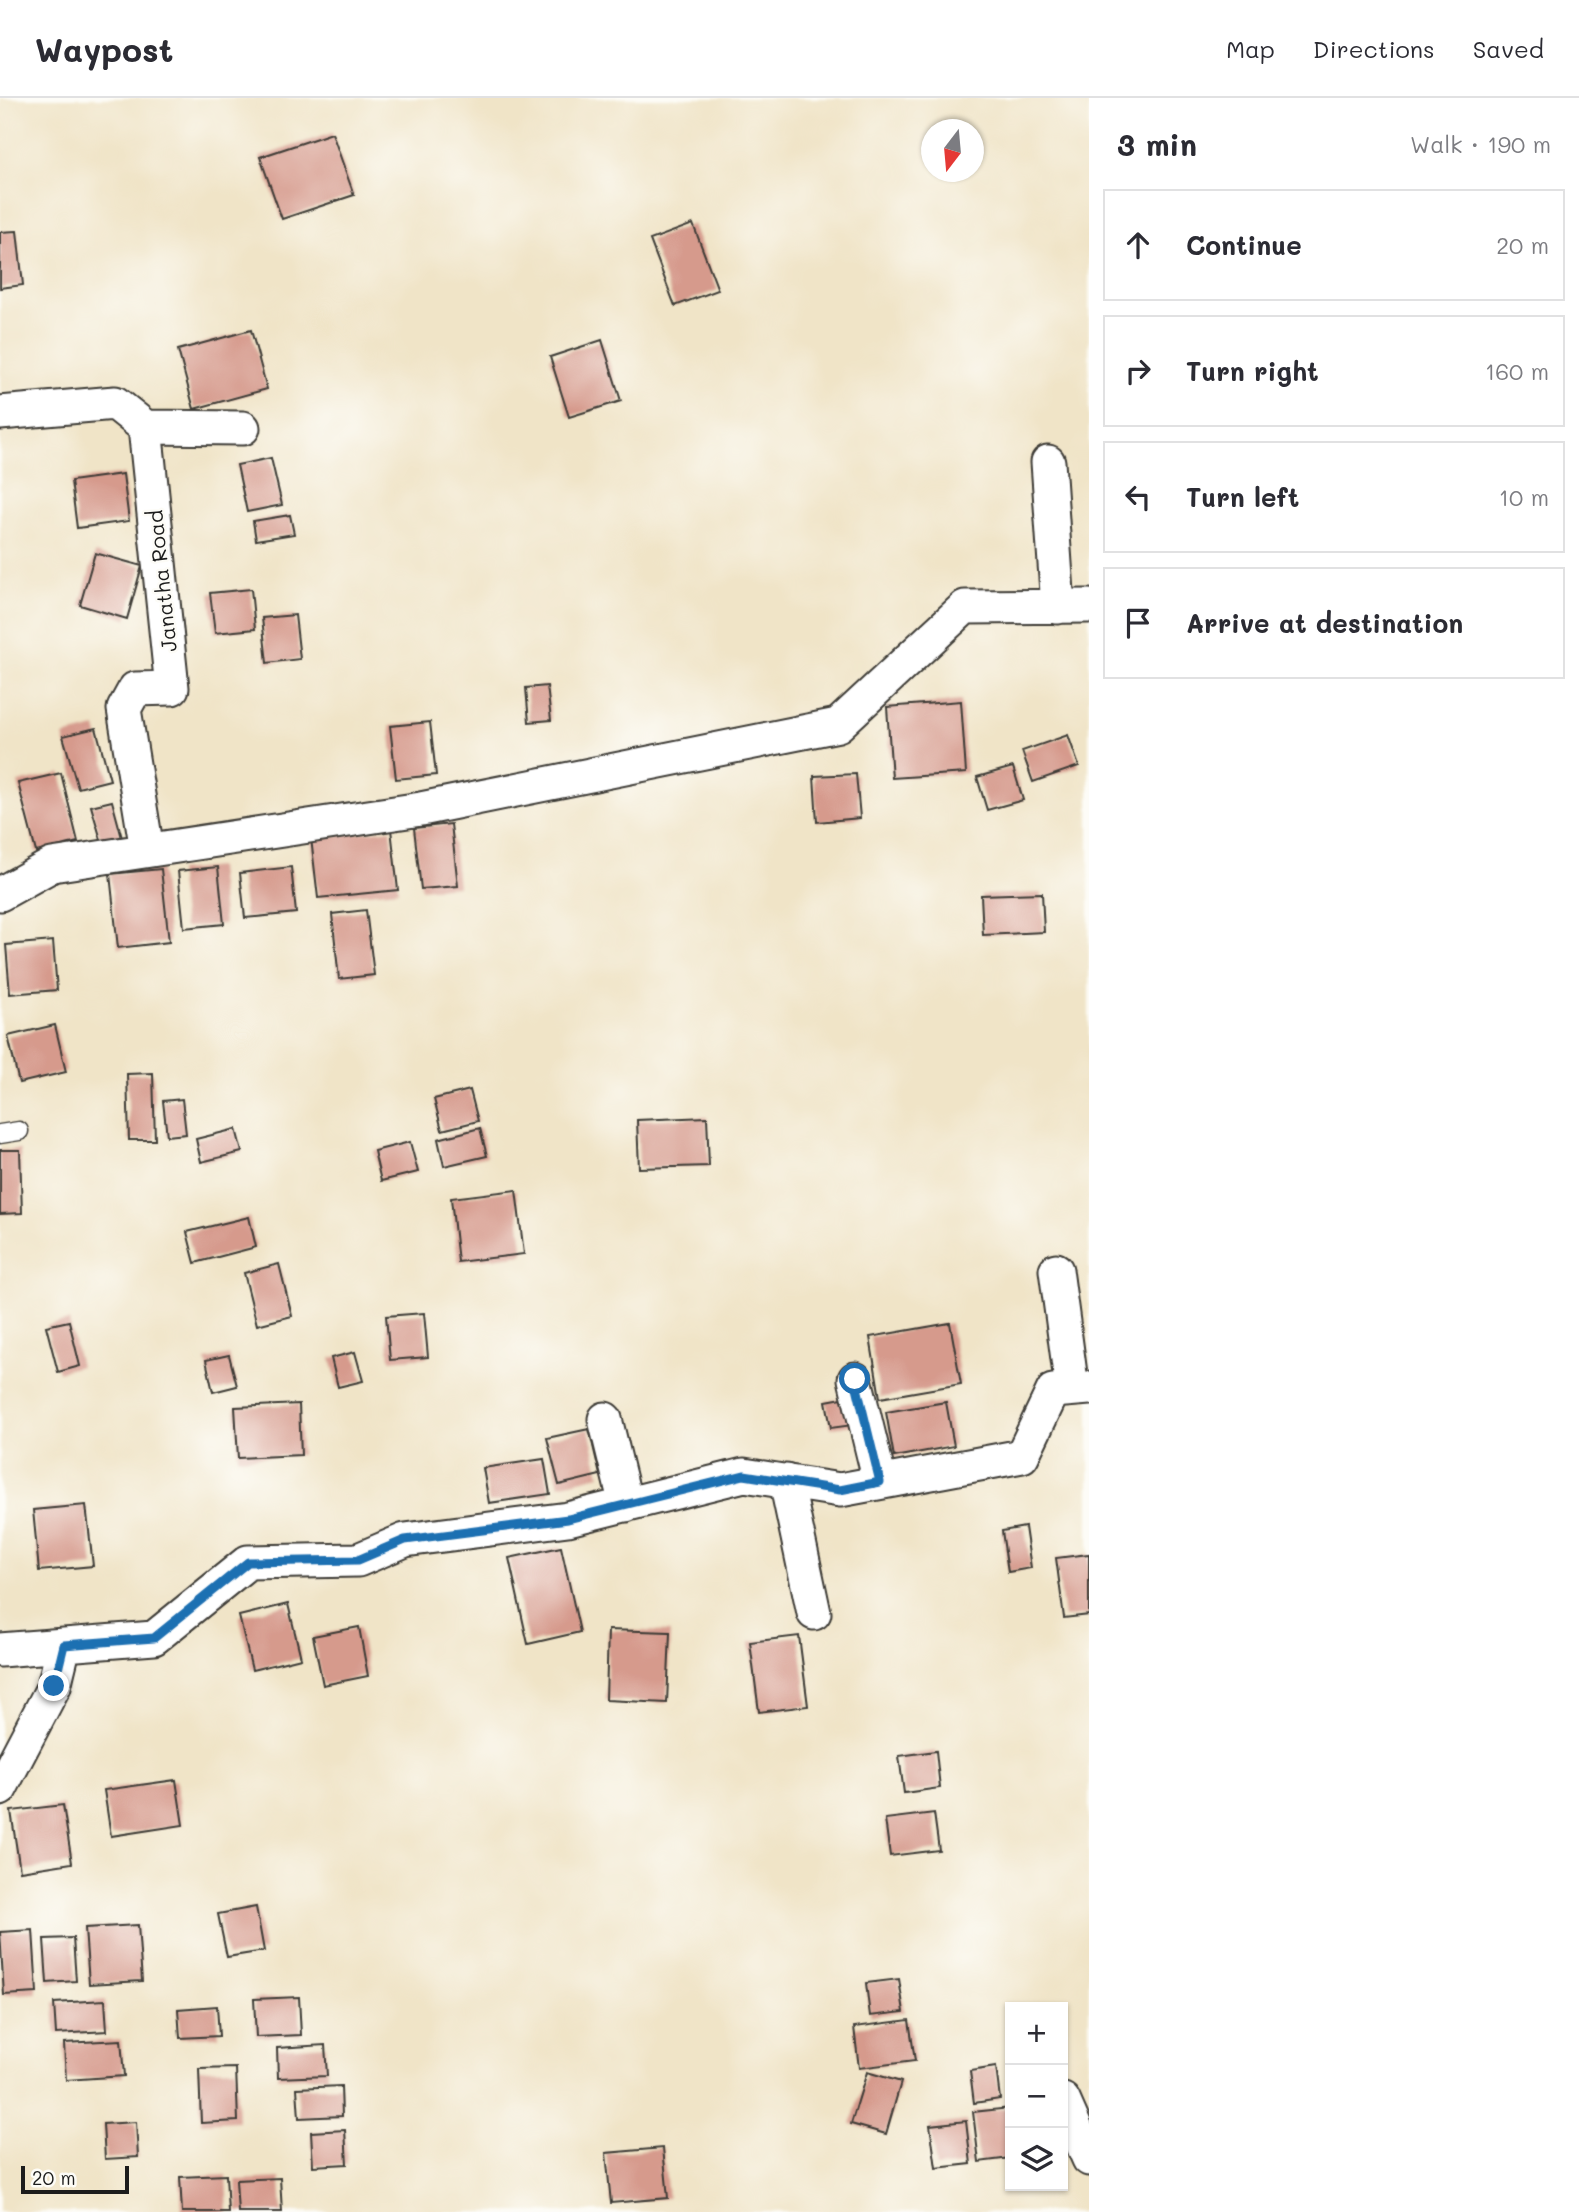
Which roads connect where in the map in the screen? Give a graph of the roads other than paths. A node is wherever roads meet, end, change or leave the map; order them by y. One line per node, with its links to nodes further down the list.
1 (0, 413): 2 (street)
2 (145, 427): 3 (street); 6 (street, Janatha Road)
3 (243, 428)
4 (1048, 461): 5 (street)
5 (1074, 606): 6 (street)
6 (147, 850): 7 (street)
7 (0, 894)
8 (19, 1131): 9 (lane)
9 (0, 1134)
10 (1056, 1270): 12 (street)
11 (855, 1379): 15 (street)
12 (1080, 1389): 15 (street)
13 (605, 1419): 16 (street)
14 (786, 1481): 15 (street); 16 (street); 17 (street)
15 (880, 1482)
16 (626, 1505): 18 (street)
17 (814, 1614)
18 (64, 1645): 19 (street); 20 (street)
19 (0, 1650)
20 (0, 1789)
21 (1068, 2112): 22 (street)
22 (1089, 2160)

